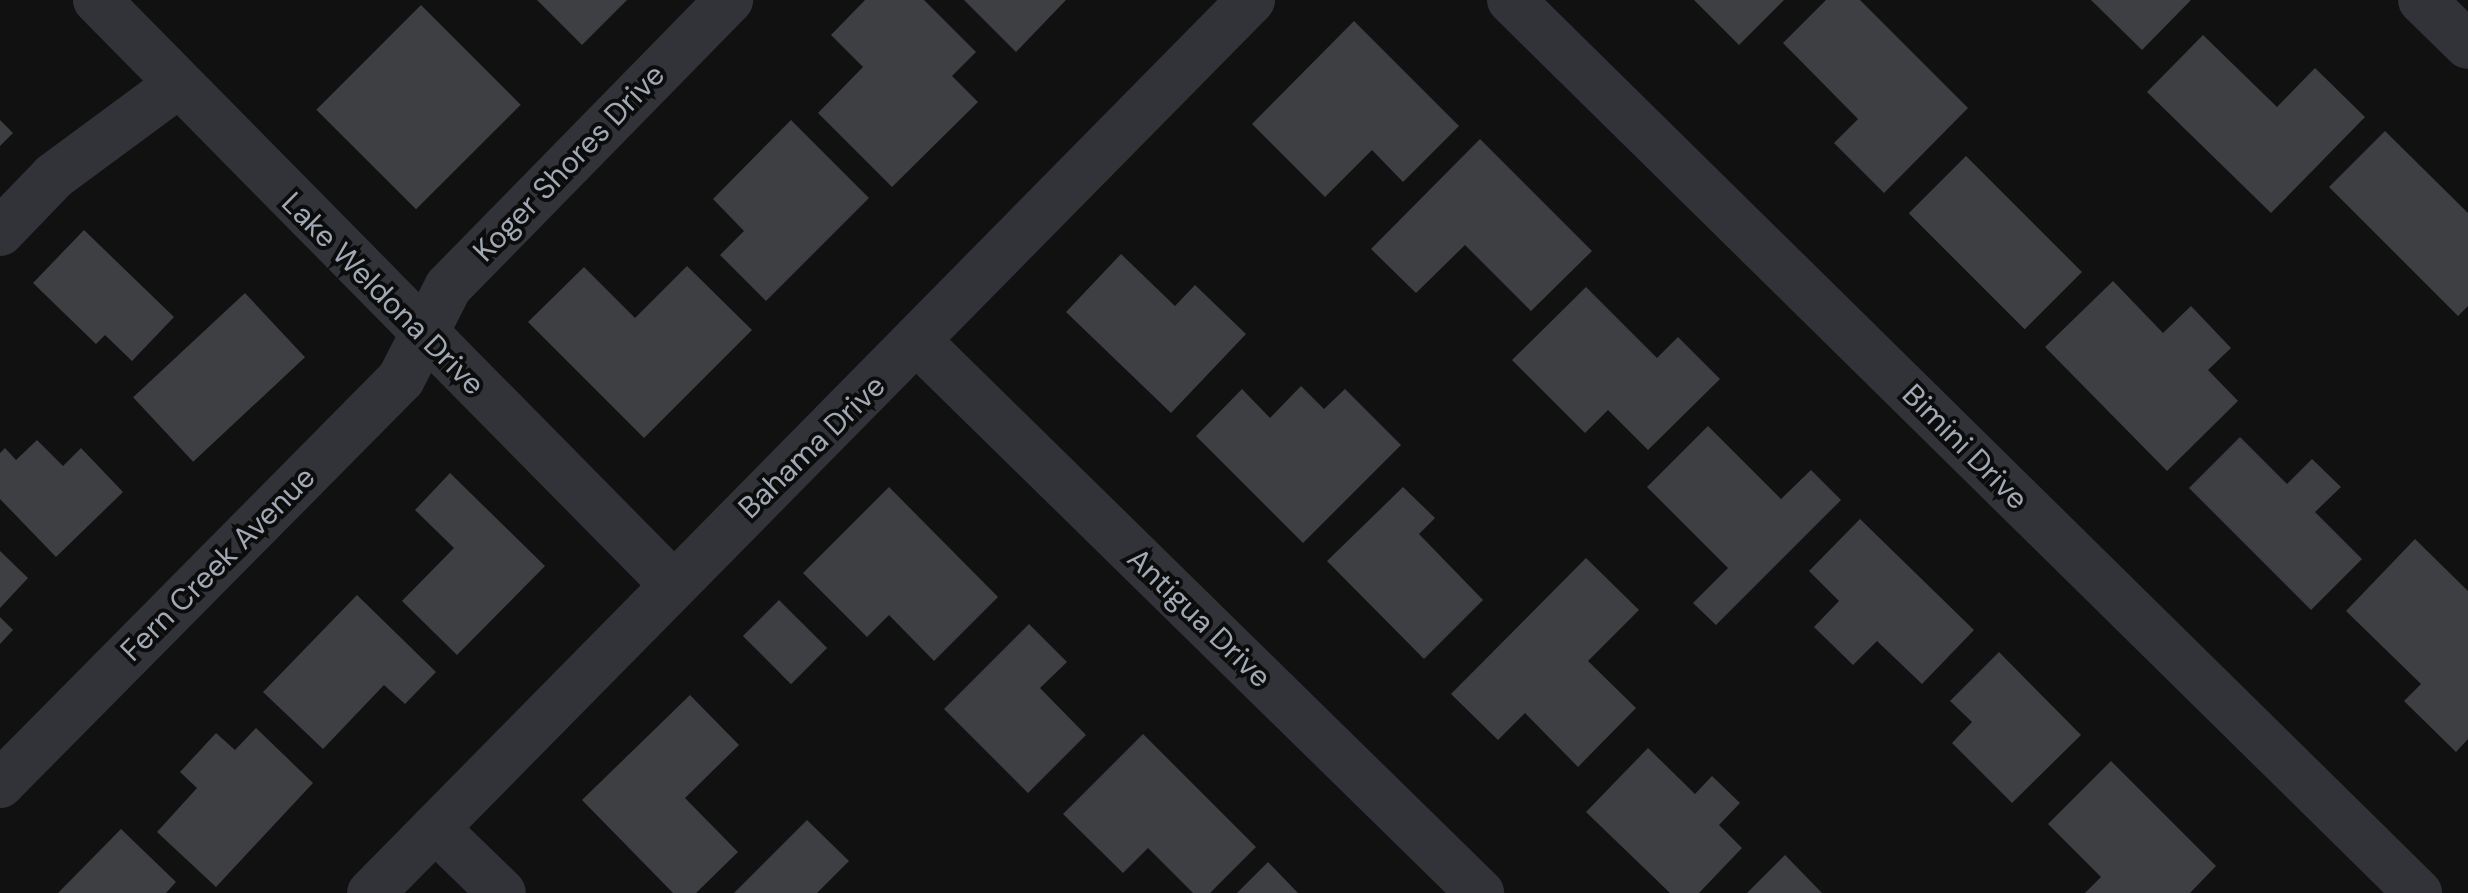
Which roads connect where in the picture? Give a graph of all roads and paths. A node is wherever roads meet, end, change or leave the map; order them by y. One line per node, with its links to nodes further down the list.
1 (97, 0): 7 (street, Lake Weldona Drive)
2 (729, 0): 9 (street, Koger Shores Drive)
3 (1252, 0): 10 (street, Bahama Drive)
4 (1511, 0): 17 (street, Bimini Drive)
5 (2422, 0): 6 (street)
6 (2468, 45)
7 (176, 86): 8 (street); 9 (street, Lake Weldona Drive)
8 (0, 232)
9 (422, 335): 11 (street, Lake Weldona Drive); 12 (street, Fern Creek Avenue)
10 (919, 342): 11 (street, Bahama Drive); 16 (street, Antigua Drive)
11 (673, 584): 13 (street, Bahama Drive)
12 (0, 784)
13 (435, 828): 14 (street, Bahama Drive); 15 (street)
14 (372, 893)
15 (502, 893)
16 (1480, 893)
17 (2418, 893)

